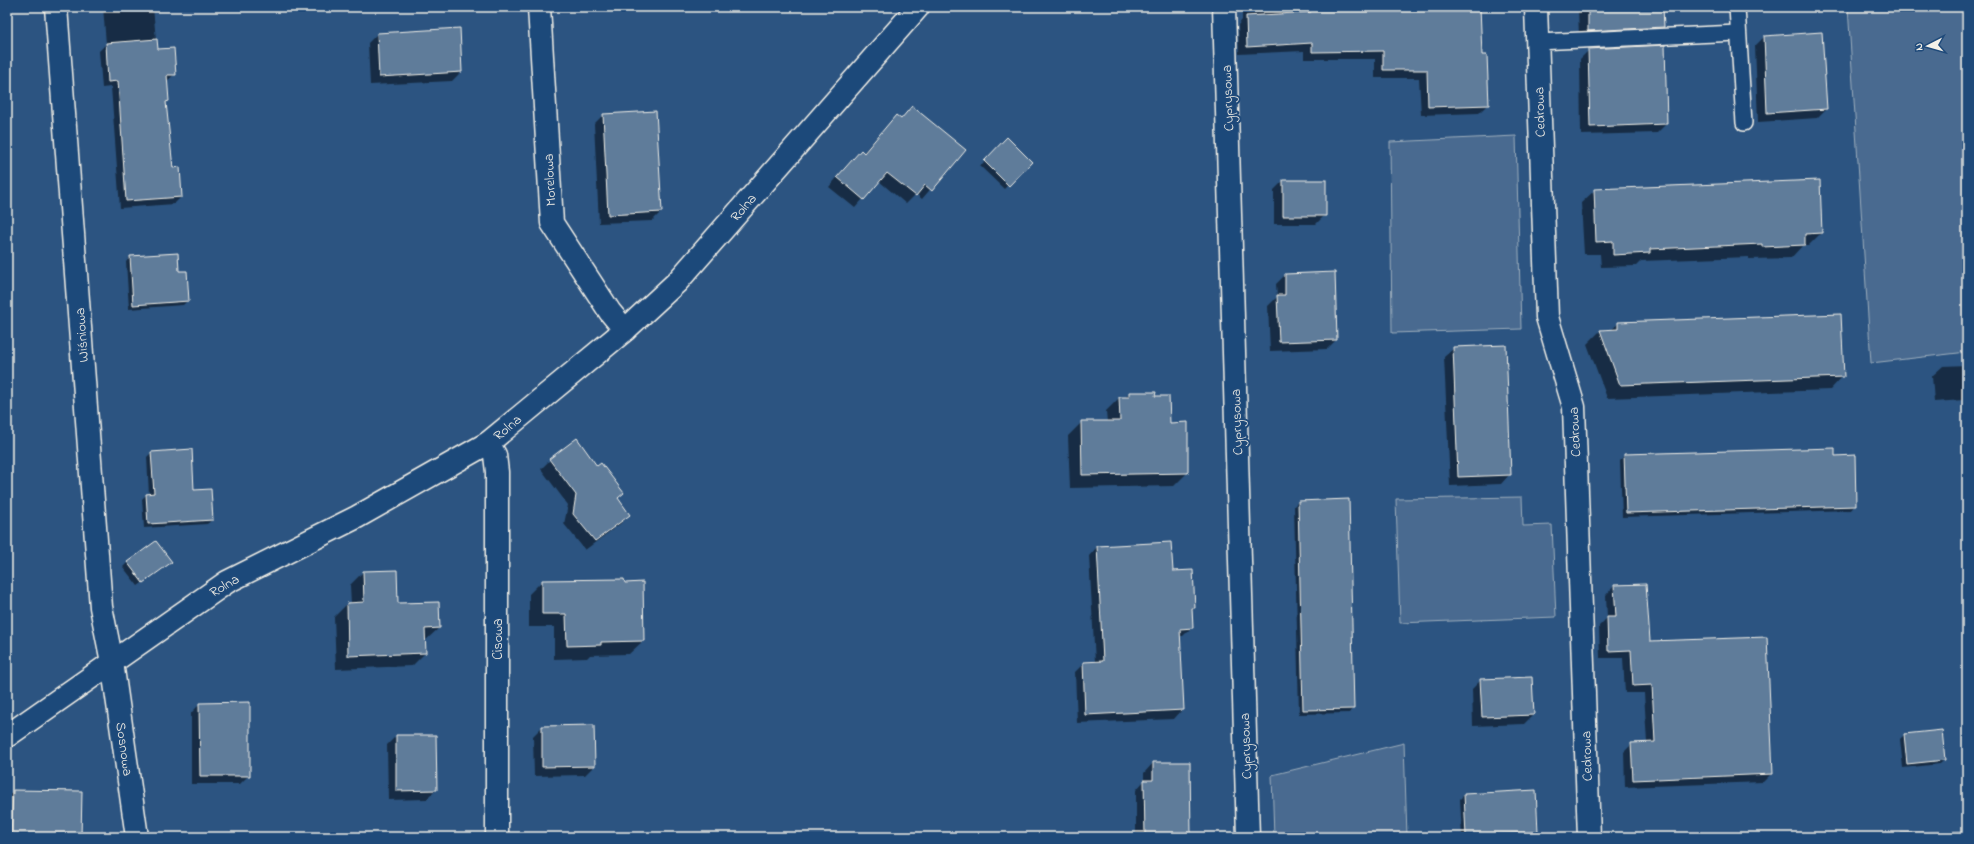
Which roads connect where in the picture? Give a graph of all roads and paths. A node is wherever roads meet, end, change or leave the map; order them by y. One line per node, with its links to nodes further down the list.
1 (56, 7): 12 (street, Wiśniowa)
2 (540, 7): 10 (street, Morelowa)
3 (918, 7): 10 (street, Rolna)
4 (1224, 7): 16 (street, Cyprysowa)
5 (1536, 7): 8 (street, Cedrowa)
6 (1737, 7): 7 (lane)
7 (1738, 33): 8 (lane); 9 (lane)
8 (1537, 42): 17 (street, Cedrowa)
9 (1744, 123)
10 (625, 330): 11 (street, Rolna)
11 (488, 442): 12 (street, Rolna); 15 (street, Cisowa)
12 (112, 662): 13 (street, Rolna); 14 (street, Sosnowa)
13 (7, 736)
14 (137, 837)
15 (497, 837)
16 (1248, 837)
17 (1589, 837)

